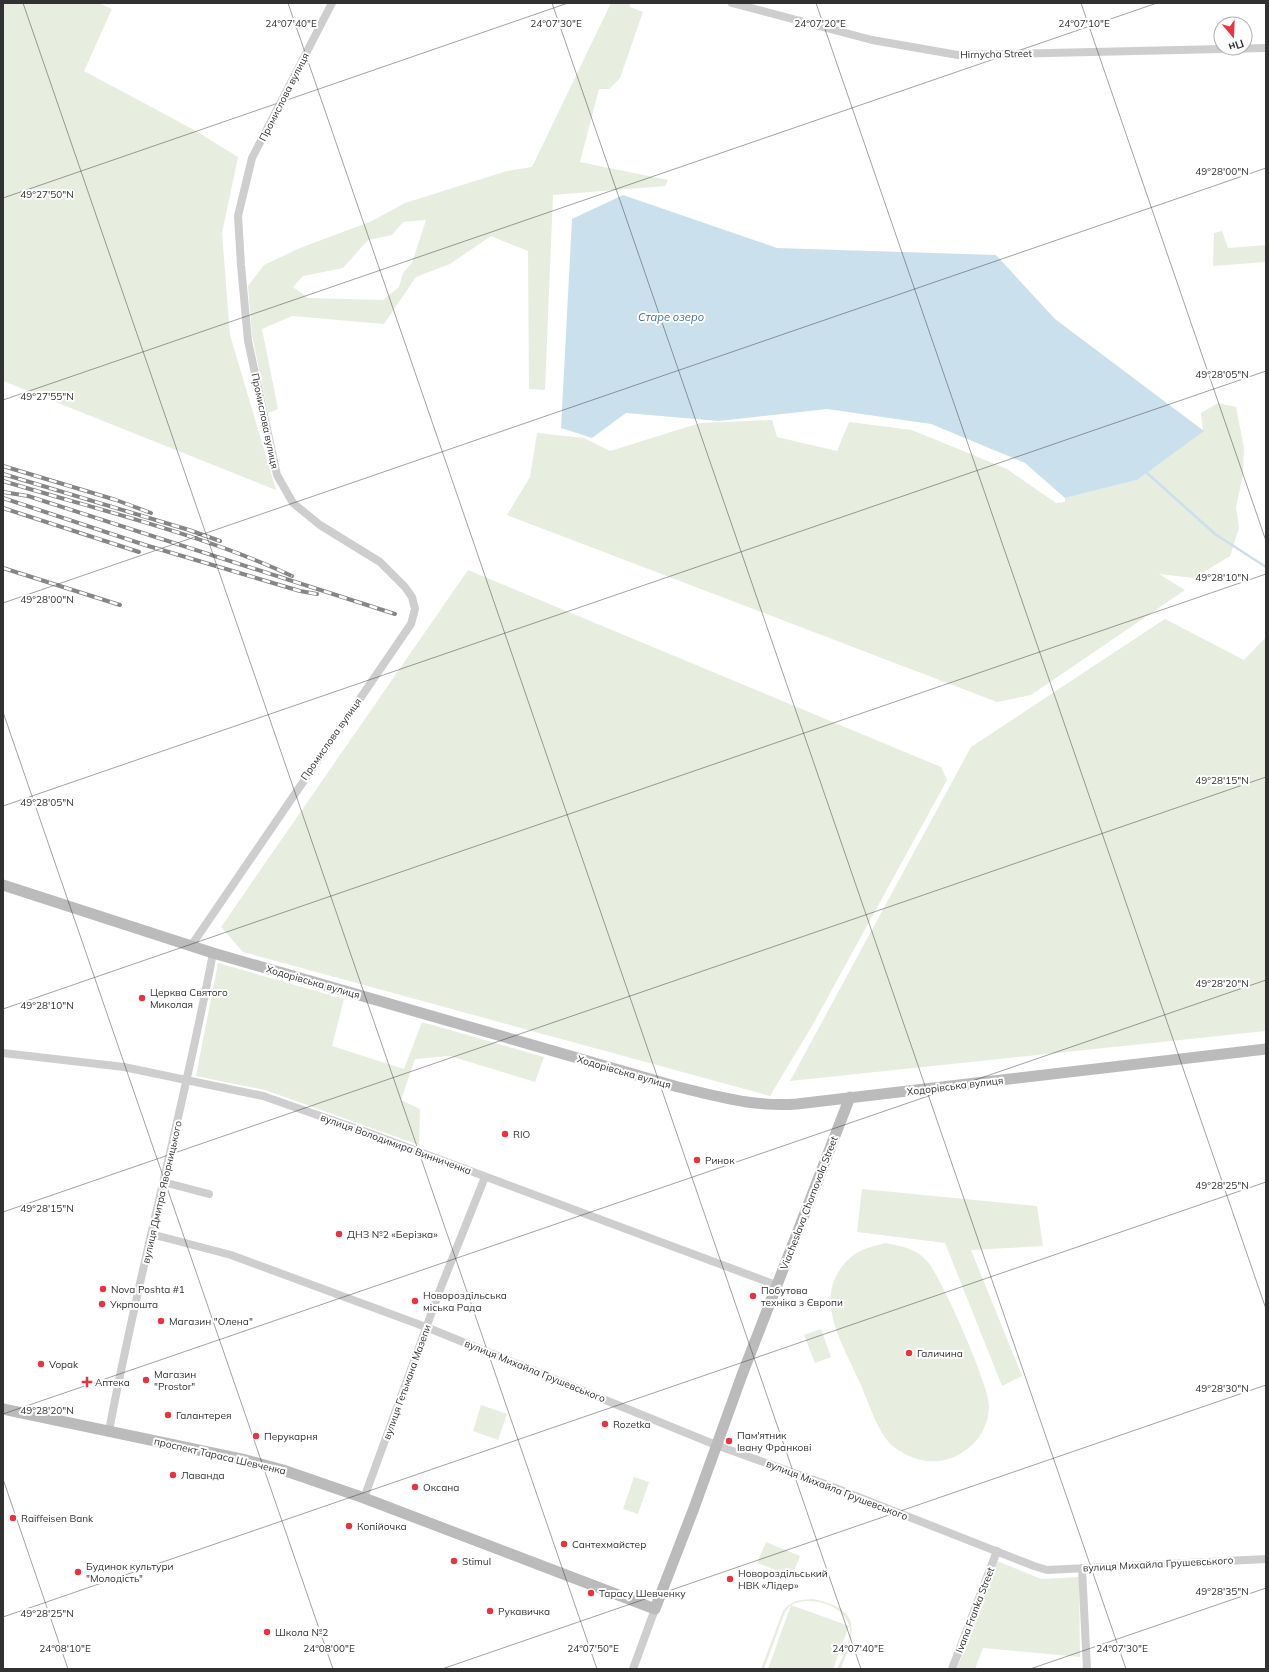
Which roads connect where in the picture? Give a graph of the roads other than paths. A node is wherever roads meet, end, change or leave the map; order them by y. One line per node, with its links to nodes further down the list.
1 (332, 3): 5 (street, Промислова вулиця)
2 (732, 3): 3 (street, Hirnycha Street)
3 (1266, 48)
4 (3, 885): 5 (main road, Ходорівська вулиця)
5 (191, 946): 6 (main road, Ходорівська вулиця)
6 (213, 953): 9 (street, вулиця Дмитра Яворницького); 10 (main road, Ходорівська вулиця)
7 (1266, 1049): 10 (main road, Ходорівська вулиця)
8 (3, 1053): 9 (street, вулиця Володимира Винниченка)
9 (187, 1079): 11 (street, вулиця Володимира Винниченка); 12 (street, вулиця Дмитра Яворницького)
10 (850, 1097): 15 (main road, Viacheslava Chornovola Street)
11 (485, 1177): 15 (street, вулиця Володимира Винниченка); 16 (street, вулиця Гетьмана Мазепи)
12 (163, 1182): 13 (street); 14 (street, вулиця Дмитра Яворницького)
13 (209, 1194)
14 (151, 1234): 16 (street, вулиця Михайла Грушевського); 18 (street, вулиця Дмитра Яворницького)
15 (776, 1285): 19 (main road, Viacheslava Chornovola Street)
16 (426, 1327): 19 (street, вулиця Михайла Грушевського); 20 (street, вулиця Гетьмана Мазепи)
17 (3, 1409): 18 (main road, проспект Тараса Шевченка)
18 (109, 1431): 20 (main road, проспект Тараса Шевченка)
19 (716, 1445): 21 (street, вулиця Михайла Грушевського); 24 (main road, Viacheslava Chornovola Street)
20 (364, 1498): 24 (main road, проспект Тараса Шевченка)
21 (997, 1551): 23 (street, вулиця Михайла Грушевського); 26 (street, Ivana Franka Street)
22 (1266, 1559): 23 (street, вулиця Михайла Грушевського)
23 (1082, 1568): 27 (street)
24 (655, 1609): 25 (street, Viacheslava Chornovola Street)
25 (633, 1669)
26 (952, 1669)
27 (1087, 1669)

